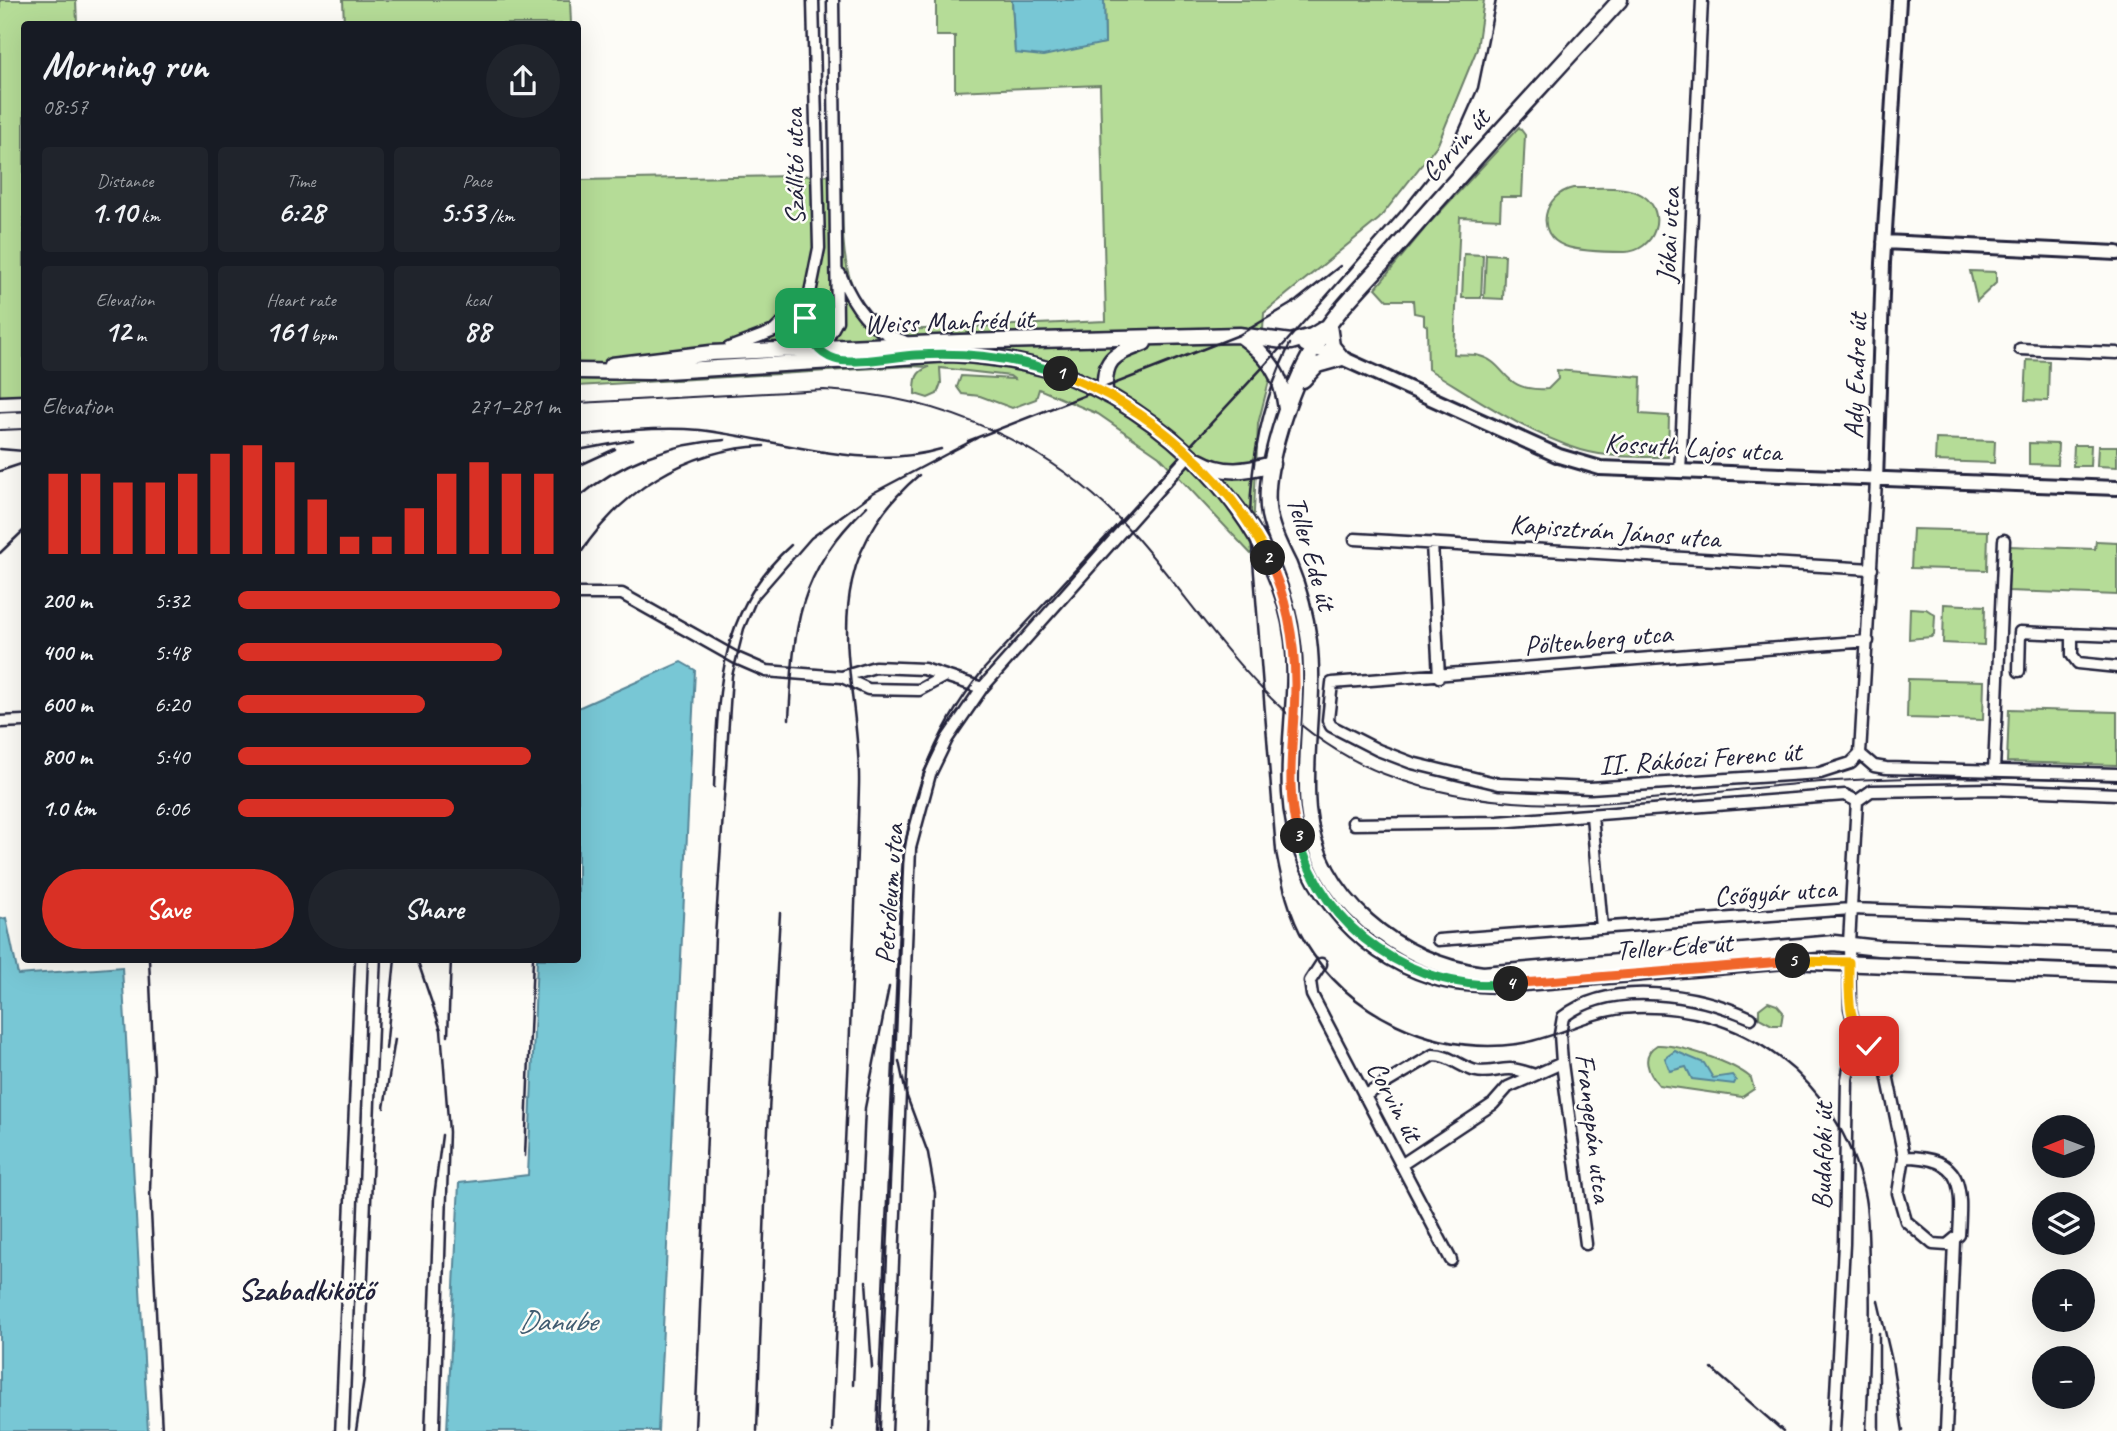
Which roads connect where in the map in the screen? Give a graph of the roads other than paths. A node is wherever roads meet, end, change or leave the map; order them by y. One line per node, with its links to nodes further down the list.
1 (813, 0): 6 (street, Szállító utca)
2 (833, 0): 7 (street, Szállító utca)
3 (1620, 0): 14 (main road, Corvin út)
4 (1702, 0): 36 (street, Jókai utca)
5 (1899, 0): 10 (street, Ady Endre út)
6 (814, 35): 7 (street); 8 (street, Szállító utca)
7 (833, 35): 9 (street, Szállító utca)
8 (818, 170): 9 (street); 13 (street, Szállító utca)
9 (836, 170): 12 (street, Szállító utca)
10 (1884, 242): 11 (street); 37 (street, Ady Endre út)
11 (2117, 253)
12 (838, 270): 18 (street, Szállító utca); 21 (street, Szállító utca)
13 (809, 297): 21 (street, Szállító utca); 22 (street)
14 (1329, 325): 17 (main road); 19 (main road, Corvin út); 24 (main road)
15 (1239, 335): 16 (main road, Weiss Manfréd út); 17 (main road, Weiss Manfréd út); 33 (main road)
16 (1155, 339): 18 (main road, Weiss Manfréd út); 30 (main road, Weiss Manfréd út)
17 (1291, 342): 19 (street, Kossuth Lajos utca)
18 (915, 344): 21 (main road, Weiss Manfréd út)
19 (1314, 347): 24 (street, Kossuth Lajos utca); 29 (main road, Corvin út)
20 (2021, 349): 23 (street)
21 (820, 351): 22 (main road, Weiss Manfréd út); 25 (street); 26 (street)
22 (711, 353): 27 (main road, Weiss Manfréd út)
23 (2117, 353)
24 (1342, 358): 29 (main road); 36 (street, Kossuth Lajos utca)
25 (839, 361): 26 (main road, Weiss Manfréd út); 30 (main road, Weiss Manfréd út)
26 (796, 364): 28 (main road, Weiss Manfréd út)
27 (581, 370)
28 (581, 371)
29 (1294, 392): 33 (main road)
30 (1105, 394): 34 (main road, Weiss Manfréd út)
31 (21, 403): 32 (main road)
32 (0, 404)
33 (1286, 414): 35 (main road)
34 (1189, 454): 35 (main road); 53 (street, Petróleum utca); 69 (main road, Teller Ede út)
35 (1272, 464): 67 (main road, Teller Ede út)
36 (1680, 472): 37 (street, Kossuth Lajos utca)
37 (1876, 481): 38 (street, Kossuth Lajos utca); 42 (street, Ady Endre út)
38 (2117, 488)
39 (1355, 539): 41 (street, Kapisztrán János utca)
40 (2004, 540): 57 (street)
41 (1432, 543): 42 (street, Kapisztrán János utca); 51 (street)
42 (1872, 569): 46 (street, Ady Endre út)
43 (581, 594): 49 (street)
44 (2072, 634): 45 (street); 47 (street); 48 (street)
45 (2117, 636)
46 (1868, 641): 51 (street, Pöltenberg utca); 56 (street, Ady Endre út)
47 (2117, 667)
48 (2019, 671)
49 (842, 677): 50 (street); 50 (street)
50 (943, 677): 53 (street)
51 (1439, 677): 52 (street, Pöltenberg utca)
52 (1332, 683): 56 (street, II. Rákóczi Ferenc út)
53 (982, 688): 82 (street, Petróleum utca)
54 (21, 721): 55 (street)
55 (0, 722)
56 (1860, 754): 57 (street)
57 (1994, 770): 58 (street)
58 (2117, 775)
59 (2117, 794): 60 (street, II. Rákóczi Ferenc út)
60 (1857, 801): 61 (street, II. Rákóczi Ferenc út); 63 (street, Budafoki út)
61 (1592, 816): 62 (street, II. Rákóczi Ferenc út); 65 (street)
62 (1353, 822)
63 (1851, 909): 64 (street, Csőgyár utca); 65 (street, Csőgyár utca); 67 (street, Budafoki út)
64 (2117, 918)
65 (1602, 928): 66 (street, Csőgyár utca)
66 (1438, 940)
67 (1849, 943): 68 (main road, Teller Ede út); 69 (street, Budafoki út)
68 (2117, 957)
69 (1849, 962): 71 (main road, Teller Ede út); 73 (street, Budafoki út)
70 (1321, 964): 76 (street, Corvin út)
71 (2117, 974)
72 (1751, 1018): 74 (street, Frangepán utca)
73 (1856, 1033): 77 (street); 83 (street, Budafoki út)
74 (1562, 1063): 75 (street); 80 (street, Frangepán utca)
75 (1532, 1074): 76 (street); 78 (street)
76 (1364, 1096): 78 (street, Corvin út)
77 (1904, 1157): 79 (street); 79 (street)
78 (1401, 1165): 81 (street, Corvin út)
79 (1954, 1241): 84 (street)
80 (1586, 1244)
81 (1451, 1260)
82 (886, 1431)
83 (1834, 1431)
84 (1945, 1431)

